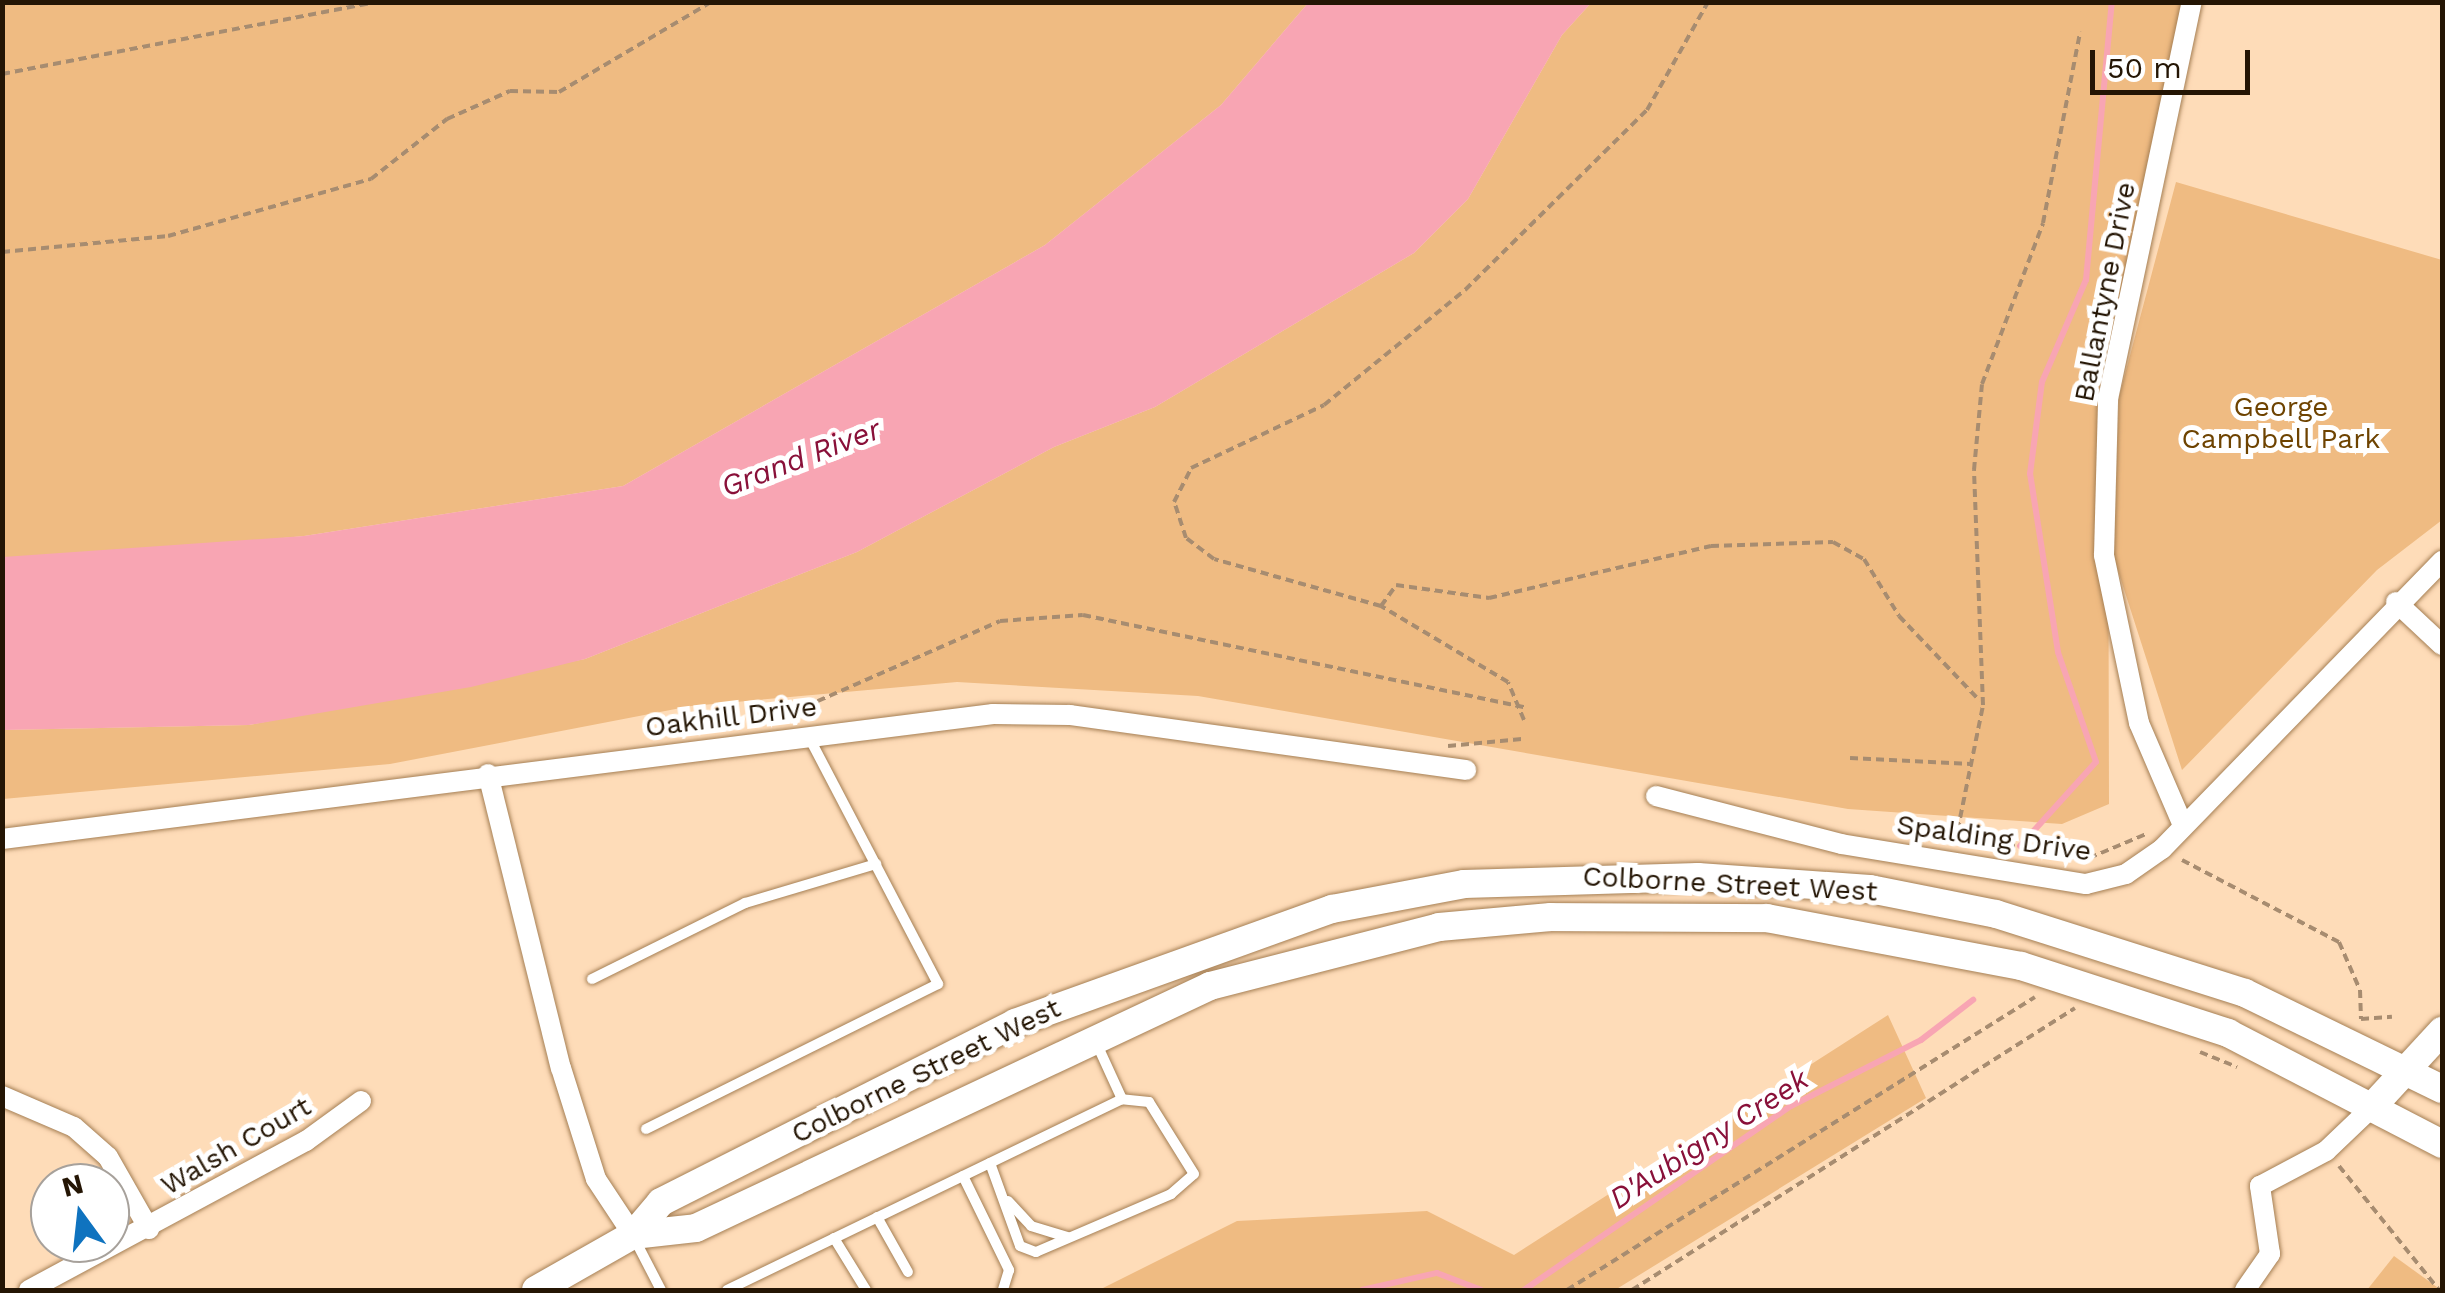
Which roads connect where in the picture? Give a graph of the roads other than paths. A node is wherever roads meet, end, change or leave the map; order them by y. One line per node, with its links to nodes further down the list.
1 (2192, 2): 9 (street, Ballantyne Drive)
2 (2442, 561): 3 (street, Spalding Drive)
3 (2396, 602): 4 (street); 9 (street, Spalding Drive)
4 (2442, 645)
5 (808, 736): 6 (street, Oakhill Drive); 7 (street, Oakhill Drive); 11 (lane)
6 (1466, 770)
7 (488, 774): 10 (street, Oakhill Drive); 28 (street)
8 (1656, 796): 9 (street, Spalding Drive)
9 (2182, 823)
10 (2, 839)
11 (876, 864): 12 (lane); 21 (lane)
12 (592, 980)
13 (2442, 1031): 15 (main road)
14 (1094, 1036): 18 (lane); 20 (main road, Colborne Street West); 28 (main road, Colborne Street West)
15 (2408, 1067): 16 (main road, Colborne Street West); 20 (main road); 28 (main road, Colborne Street West)
16 (2442, 1089)
17 (2, 1096): 27 (street)
18 (1122, 1099): 23 (lane); 29 (lane)
19 (361, 1101): 27 (street, Walsh Court)
20 (2371, 1108): 22 (main road, Colborne Street West); 38 (street)
21 (646, 1129)
22 (2442, 1144)
23 (990, 1163): 24 (lane); 25 (lane)
24 (962, 1176): 26 (lane); 37 (lane)
25 (1008, 1201): 29 (lane); 29 (lane)
26 (877, 1218): 30 (lane); 31 (lane)
27 (149, 1229): 32 (street, Walsh Court)
28 (633, 1235): 33 (main road, Colborne Street West); 34 (lane)
29 (1074, 1237)
30 (834, 1238): 35 (lane); 36 (lane)
31 (908, 1272)
32 (30, 1290)
33 (536, 1290)
34 (661, 1290)
35 (727, 1290)
36 (866, 1290)
37 (1003, 1290)
38 (2245, 1290)

